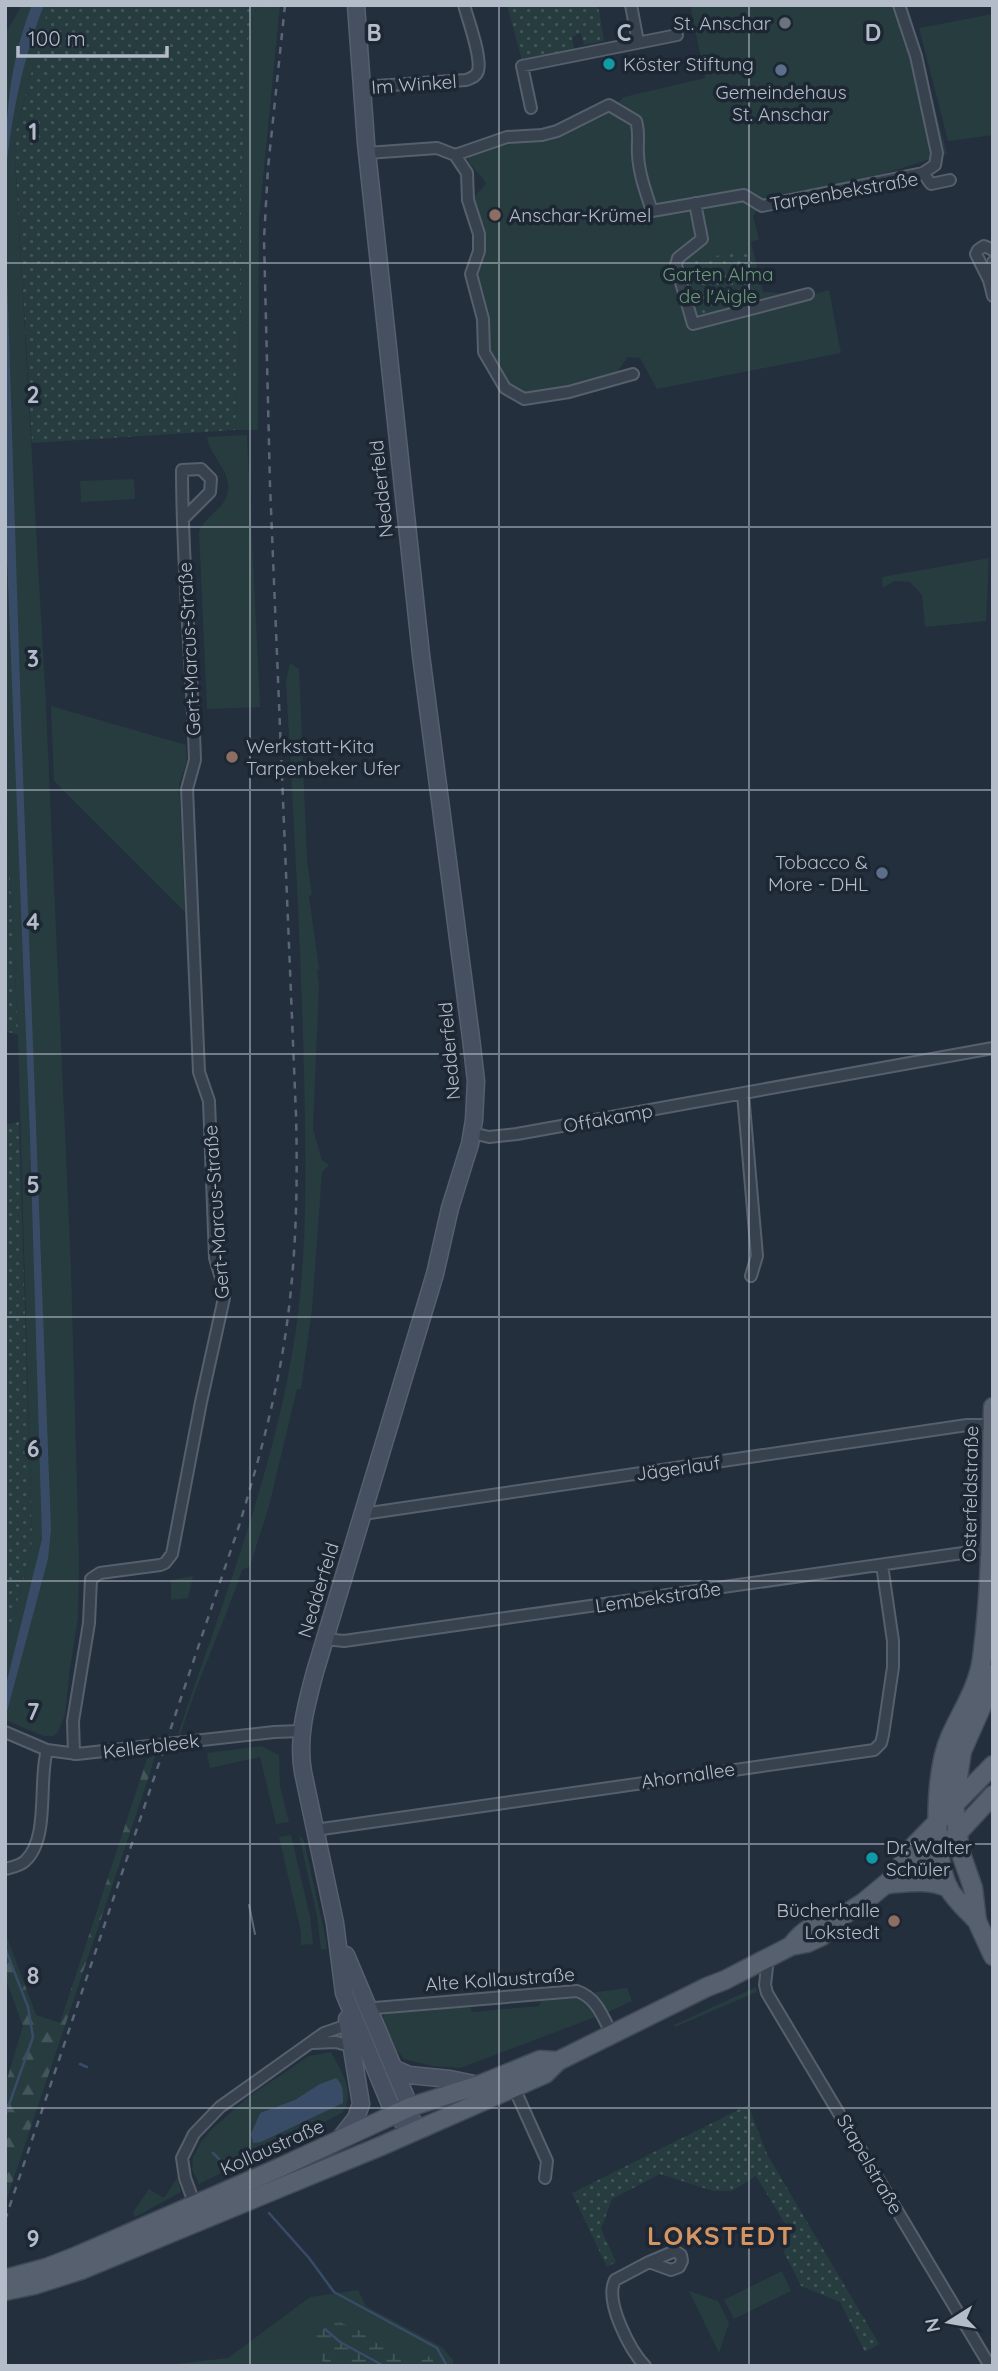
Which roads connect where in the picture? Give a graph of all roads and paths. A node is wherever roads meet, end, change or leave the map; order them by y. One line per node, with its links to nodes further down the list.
1 (356, 5): 7 (main road, Nedderfeld)
2 (464, 5): 7 (street, Im Winkel)
3 (631, 5): 6 (street)
4 (899, 5): 11 (street)
5 (677, 35): 6 (street)
6 (638, 42): 8 (street)
7 (361, 87): 9 (main road, Nedderfeld)
8 (531, 108)
9 (367, 153): 10 (street); 23 (main road, Nedderfeld)
10 (455, 155): 13 (street, Tarpenbekstraße); 19 (street)
11 (923, 173): 12 (street, Tarpenbekstraße); 13 (street, Tarpenbekstraße)
12 (950, 180)
13 (695, 203): 17 (street)
14 (993, 250): 16 (street)
15 (993, 262): 16 (street)
16 (989, 280): 18 (street)
17 (808, 294)
18 (993, 296)
19 (633, 374)
20 (183, 519): 20 (street, Gert-Marcus-Straße); 41 (street, Gert-Marcus-Straße)
21 (993, 1048): 22 (street, Offakamp)
22 (743, 1094): 23 (street, Offakamp); 24 (street)
23 (472, 1133): 28 (main road, Nedderfeld)
24 (751, 1276)
25 (993, 1407): 26 (main road, Osterfeldstraße)
26 (992, 1425): 27 (main road, Osterfeldstraße); 28 (street, Jägerlauf)
27 (992, 1452): 29 (main road, Osterfeldstraße)
28 (363, 1514): 33 (main road, Nedderfeld)
29 (991, 1549): 30 (street, Lembekstraße); 31 (main road, Osterfeldstraße)
30 (882, 1565): 33 (street, Lembekstraße); 45 (street, Ahornallee)
31 (989, 1581): 32 (main road, Osterfeldstraße); 39 (main road, Osterfeldstraße)
32 (993, 1618)
33 (325, 1639): 37 (main road, Nedderfeld)
34 (993, 1676): 36 (main road)
35 (993, 1723): 36 (main road)
36 (973, 1724): 39 (main road); 44 (main road)
37 (301, 1731): 41 (street, Kellerbleek); 45 (main road, Nedderfeld)
38 (5, 1732): 40 (street, Kellerbleek)
39 (951, 1735): 46 (main road, Osterfeldstraße)
40 (47, 1750): 41 (street, Kellerbleek); 47 (street)
41 (74, 1754)
42 (993, 1765): 44 (main road)
43 (993, 1795): 46 (main road)
44 (954, 1804): 46 (main road)
45 (315, 1830): 51 (main road, Nedderfeld)
46 (945, 1836): 48 (main road, Kollaustraße); 49 (main road); 50 (main road)
47 (5, 1869)
48 (892, 1879): 49 (main road); 53 (main road, Kollaustraße)
49 (949, 1888): 50 (main road)
50 (977, 1921): 52 (main road)
51 (335, 1923): 54 (main road, Nedderfeld); 55 (main road, Nedderfeld)
52 (993, 1956)
53 (768, 1958): 56 (main road, Kollaustraße); 73 (street, Stapelstraße)
54 (371, 2018): 55 (main road, Alte Kollaustraße); 56 (street, Alte Kollaustraße); 61 (main road, Nedderfeld)
55 (352, 2024): 57 (street); 58 (main road); 59 (main road, Nedderfeld)
56 (612, 2035): 60 (main road, Kollaustraße)
57 (313, 2043): 58 (street); 67 (street)
58 (351, 2046): 59 (street); 65 (main road)
59 (370, 2059): 64 (main road, Nedderfeld)
60 (558, 2061): 62 (main road, Kollaustraße); 63 (main road, Kollaustraße)
61 (393, 2068): 62 (main road); 64 (main road, Nedderfeld)
62 (479, 2085): 64 (main road, Kollaustraße)
63 (514, 2088): 64 (main road, Kollaustraße); 66 (street)
64 (402, 2121): 65 (main road, Kollaustraße); 68 (main road, Kollaustraße)
65 (338, 2141): 67 (main road, Kollaustraße)
66 (545, 2178)
67 (195, 2205): 68 (street); 70 (main road, Kollaustraße)
68 (187, 2226): 71 (main road, Kollaustraße)
69 (649, 2262): 72 (street)
70 (5, 2279)
71 (5, 2291)
72 (645, 2366)
73 (990, 2366)

